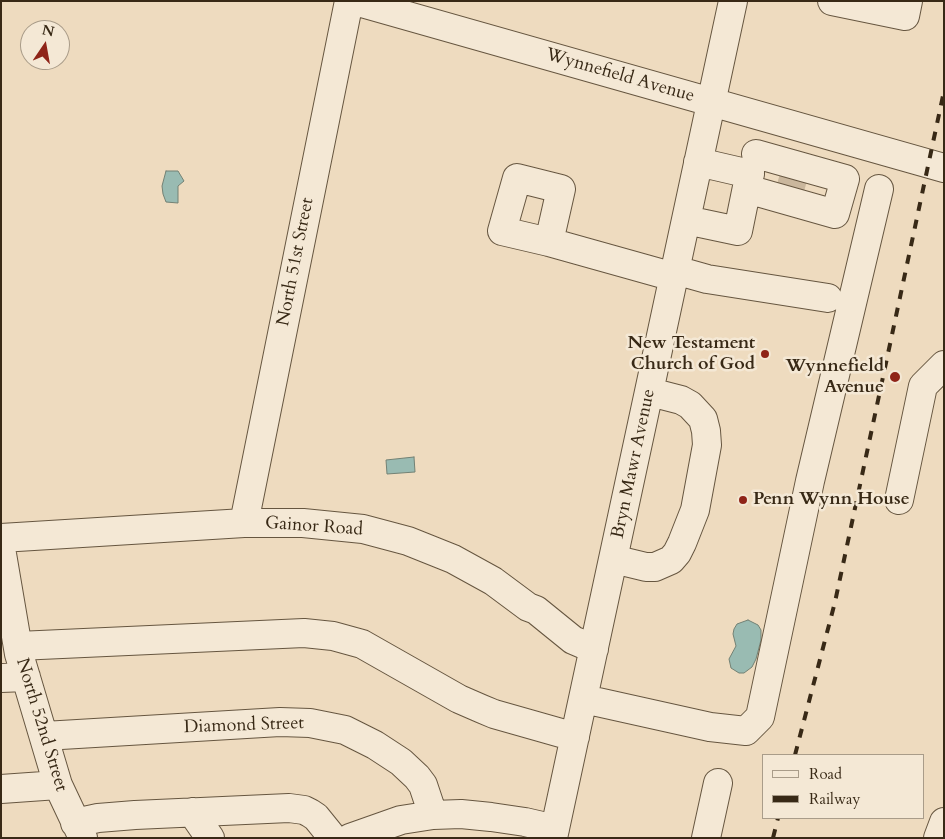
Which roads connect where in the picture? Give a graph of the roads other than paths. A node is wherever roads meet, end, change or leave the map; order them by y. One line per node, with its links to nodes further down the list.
1 (349, 1): 22 (street, North 51st Street)
2 (354, 1): 6 (street, Wynnefield Avenue)
3 (732, 1): 6 (street, Bryn Mawr Avenue)
4 (832, 1): 5 (street)
5 (908, 1)
6 (711, 102): 7 (street, Wynnefield Avenue); 9 (street, Bryn Mawr Avenue)
7 (765, 118): 8 (street, Wynnefield Avenue); 11 (street)
8 (854, 143): 10 (street, Wynnefield Avenue); 12 (street)
9 (698, 162): 11 (street); 15 (street, Bryn Mawr Avenue)
10 (944, 168)
11 (751, 172): 13 (street); 13 (street); 15 (street)
12 (845, 179): 13 (street); 13 (street)
13 (792, 183)
14 (879, 189): 29 (street)
15 (686, 220): 17 (street, Bryn Mawr Avenue)
16 (550, 242): 17 (street)
17 (674, 274): 18 (street); 20 (street, Bryn Mawr Avenue)
18 (828, 298)
19 (944, 365): 21 (street)
20 (650, 392): 25 (street, Bryn Mawr Avenue); 25 (street)
21 (899, 500)
22 (244, 523): 23 (street, Gainor Road); 27 (street, Gainor Road)
23 (1, 538)
24 (1, 548): 26 (street, North 52nd Street)
25 (614, 559): 27 (street, Bryn Mawr Avenue)
26 (18, 646): 28 (street, North 52nd Street); 31 (street)
27 (594, 649): 29 (street, Bryn Mawr Avenue)
28 (13, 677): 30 (street, North 52nd Street)
29 (584, 699): 31 (street, Bryn Mawr Avenue)
30 (44, 736): 33 (street, North 52nd Street); 36 (street, Diamond Street)
31 (575, 737): 40 (street, Bryn Mawr Avenue)
32 (718, 783): 44 (street)
33 (58, 785): 34 (street); 39 (street, North 52nd Street)
34 (1, 789)
35 (192, 812): 39 (street); 41 (street); 42 (street)
36 (433, 815): 38 (street); 40 (street)
37 (944, 822): 45 (street)
38 (402, 829): 43 (street)
39 (79, 830)
40 (554, 834)
41 (210, 838)
42 (332, 838)
43 (350, 838)
44 (706, 838)
45 (938, 838)

